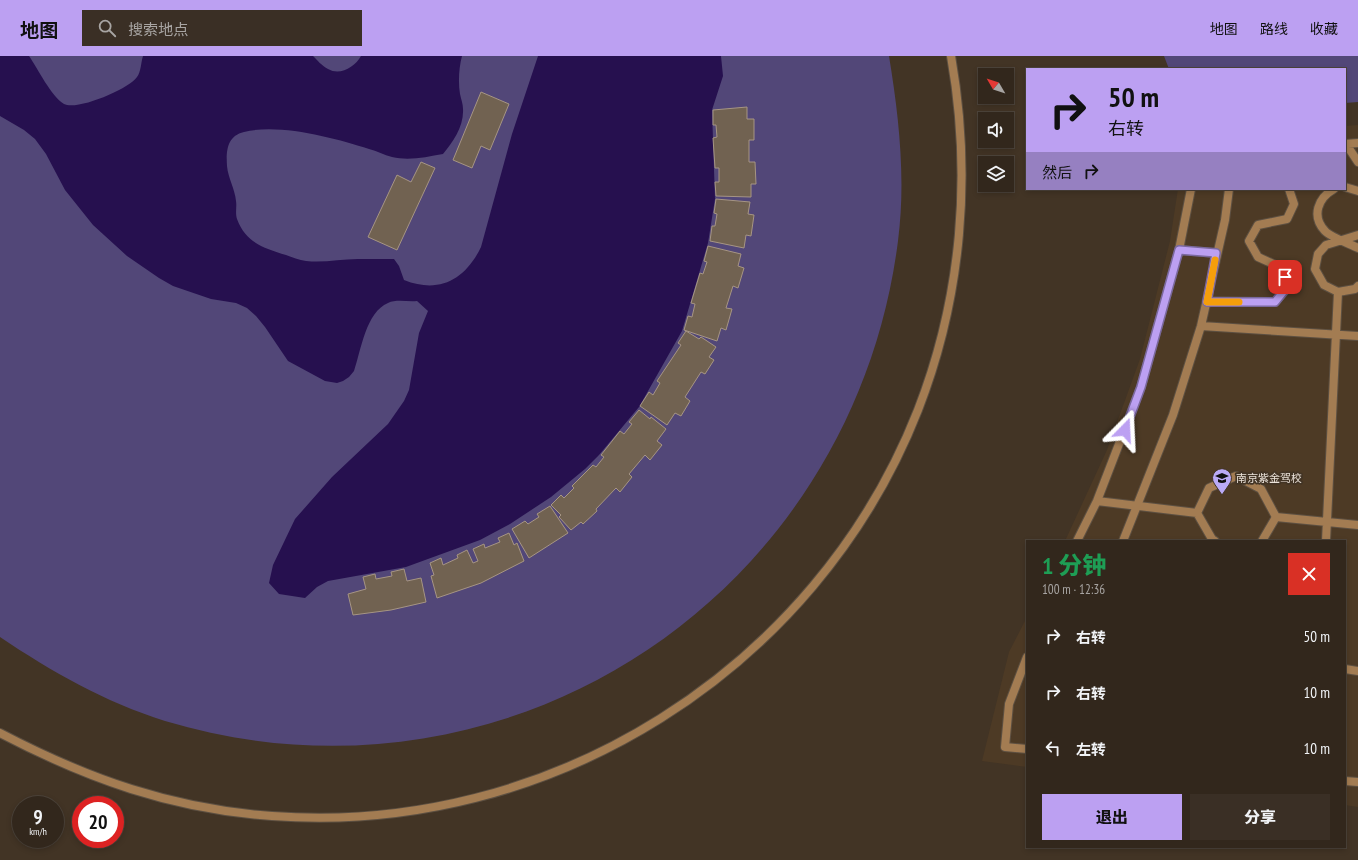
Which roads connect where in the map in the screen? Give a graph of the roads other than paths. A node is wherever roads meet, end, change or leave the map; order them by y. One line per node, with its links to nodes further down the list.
1 (951, 56): 37 (lane)
2 (1358, 143): 3 (lane)
3 (1346, 144)
4 (1346, 145): 5 (lane)
5 (1358, 162)
6 (1346, 187): 11 (lane)
7 (1191, 190): 15 (lane)
8 (1229, 190): 16 (lane)
9 (1289, 190): 19 (lane)
10 (1332, 190): 13 (lane)
11 (1358, 191)
12 (1358, 235): 13 (lane)
13 (1341, 239): 14 (lane); 18 (lane)
14 (1358, 248)
15 (1179, 250): 16 (lane); 23 (lane)
16 (1216, 253): 19 (lane)
17 (1358, 286): 18 (lane)
18 (1338, 292): 21 (lane)
19 (1207, 302): 20 (lane)
20 (1200, 326): 21 (lane); 24 (lane)
21 (1336, 335): 22 (lane); 27 (lane)
22 (1358, 336)
23 (1097, 501): 24 (lane); 29 (lane)
24 (1137, 505): 25 (lane); 30 (lane)
25 (1197, 513): 26 (lane); 31 (lane)
26 (1276, 517): 27 (lane); 32 (lane)
27 (1326, 523): 28 (lane); 33 (lane)
28 (1358, 525)
29 (1078, 540)
30 (1123, 540)
31 (1214, 540)
32 (1263, 540)
33 (1326, 540)
34 (1026, 659): 38 (lane)
35 (1346, 669): 36 (lane)
36 (1358, 671)
37 (0, 732)
38 (1026, 749)
39 (1346, 781): 40 (lane)
40 (1358, 782)

